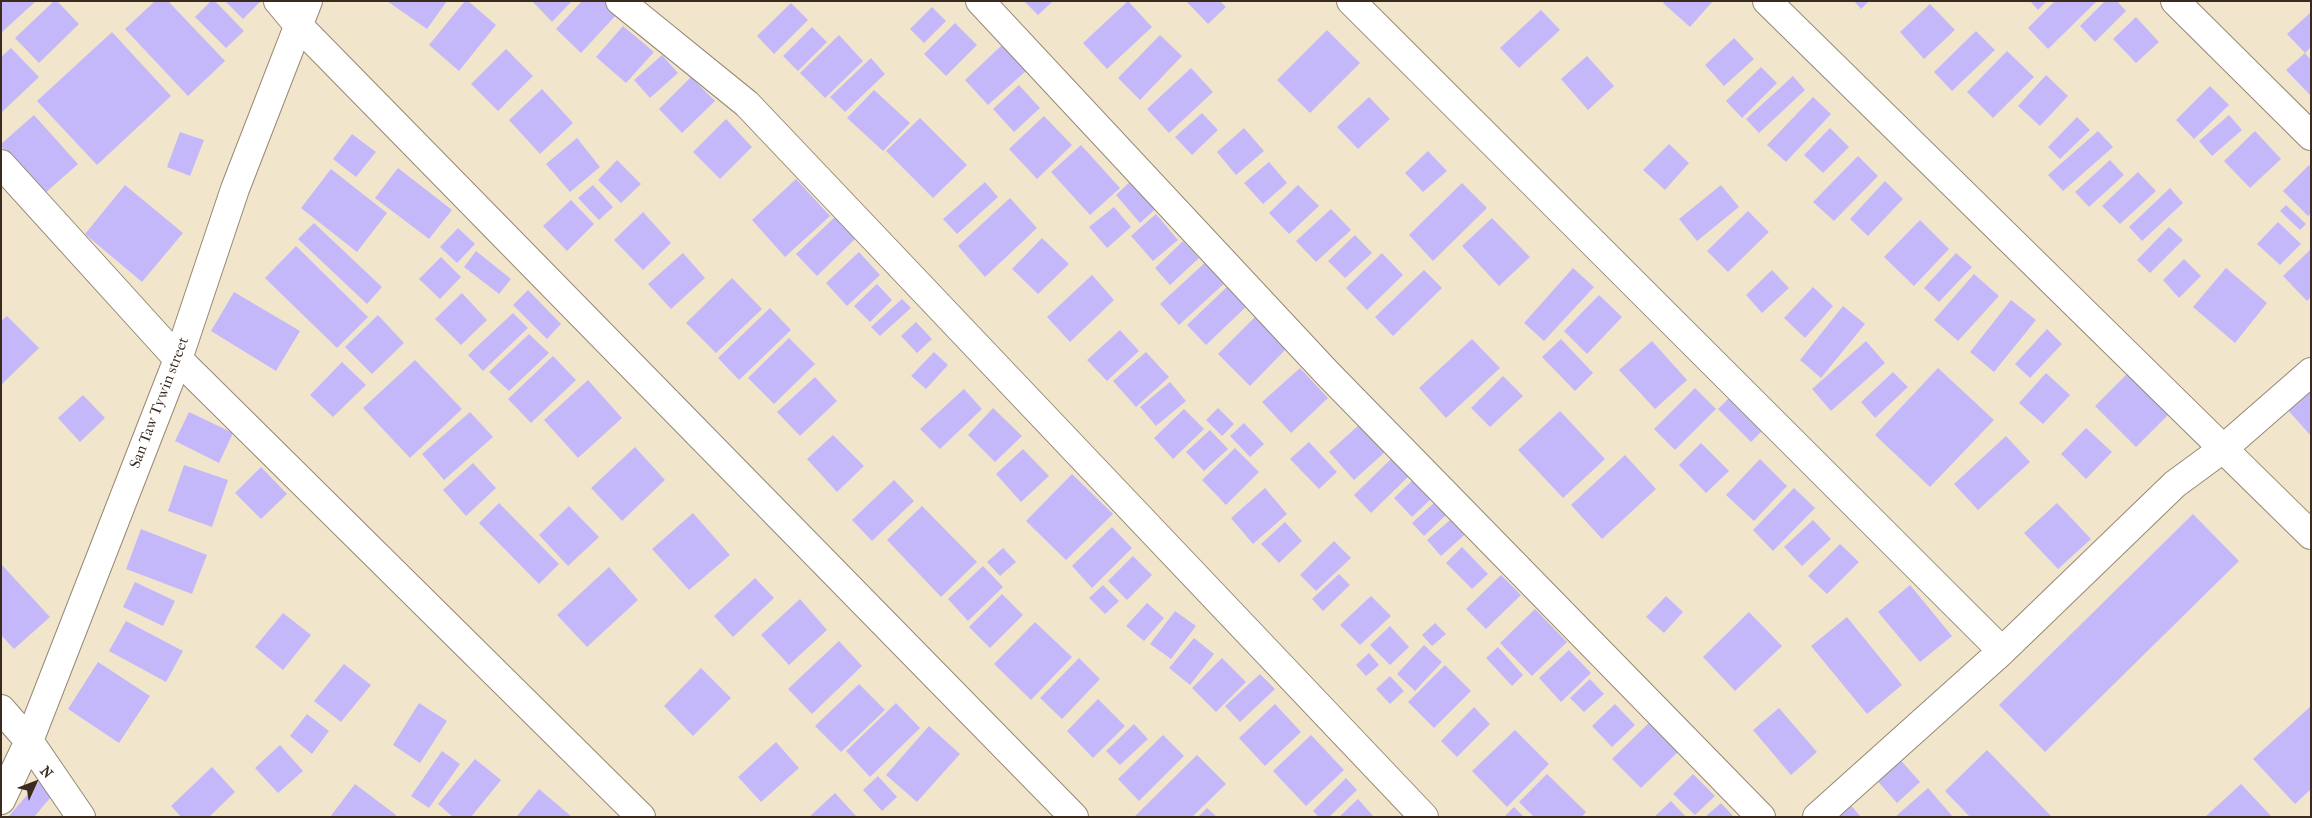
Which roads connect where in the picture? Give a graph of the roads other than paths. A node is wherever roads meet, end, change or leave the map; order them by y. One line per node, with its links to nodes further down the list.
1 (278, 1): 7 (street)
2 (620, 1): 21 (street)
3 (980, 1): 22 (street)
4 (1351, 1): 14 (street)
5 (2175, 1): 8 (street)
6 (1780, 6): 12 (street)
7 (303, 13): 10 (street, San Taw Tywin street); 20 (street)
8 (2311, 136)
9 (1, 164): 10 (street)
10 (178, 358): 16 (street, San Taw Tywin street); 19 (street)
11 (2311, 372): 12 (street)
12 (2224, 448): 13 (street); 14 (street)
13 (2311, 535)
14 (2002, 651): 23 (street)
15 (1, 709): 16 (street)
16 (28, 741): 17 (street, San Taw Tywin street); 18 (street)
17 (1, 800)
18 (81, 817)
19 (640, 817)
20 (1074, 817)
21 (1424, 817)
22 (1761, 817)
23 (1817, 817)

